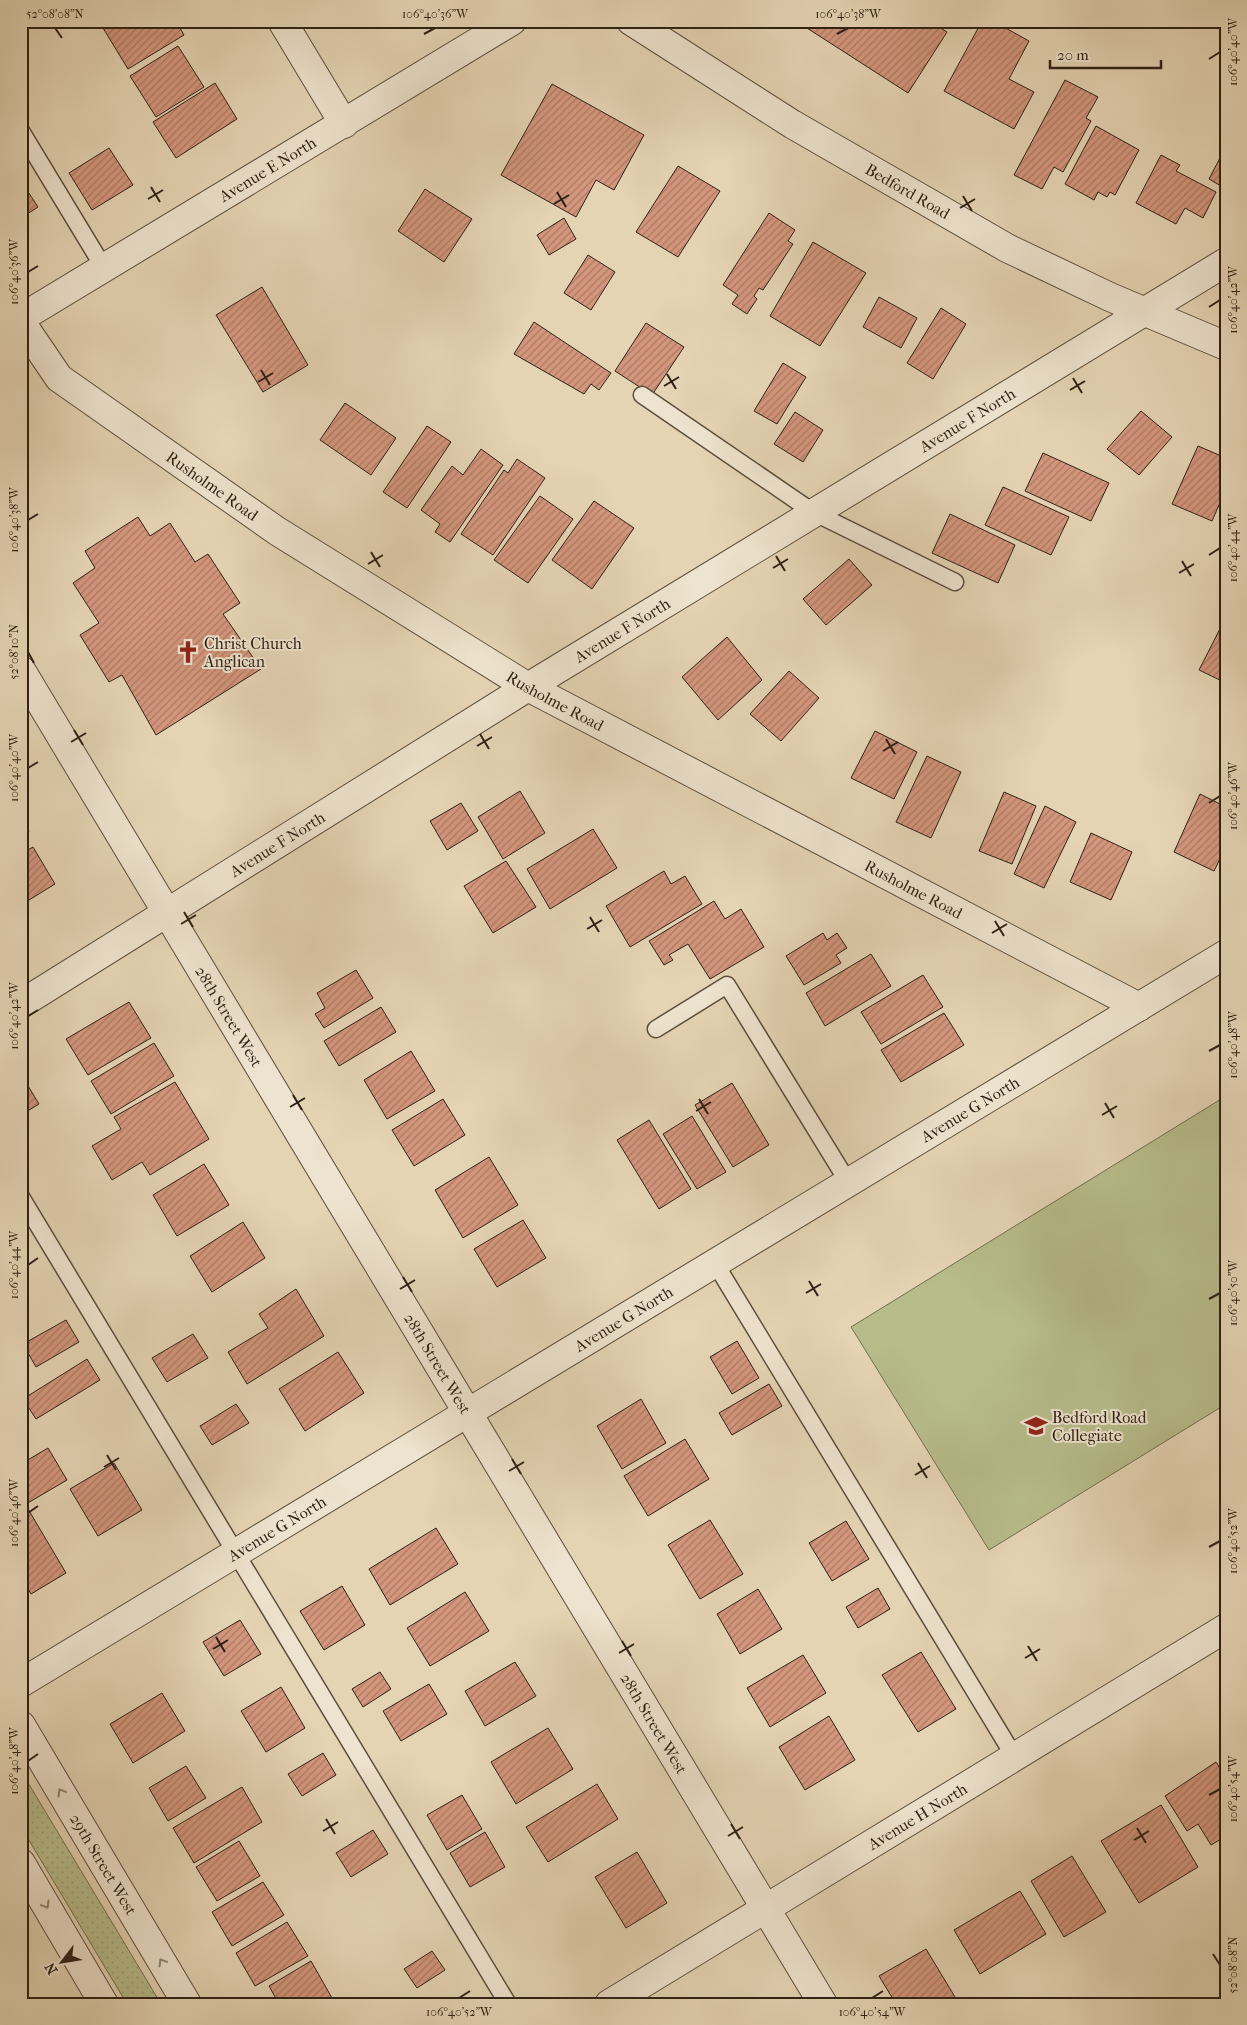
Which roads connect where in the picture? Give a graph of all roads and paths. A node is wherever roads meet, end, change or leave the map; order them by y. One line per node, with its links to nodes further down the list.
1 (282, 21): 4 (street)
2 (512, 21): 4 (street, Avenue E North)
3 (632, 21): 8 (street, Bedford Road)
4 (344, 124): 7 (street, Avenue E North)
5 (21, 131): 7 (lane)
6 (1226, 262): 8 (street, Avenue F North)
7 (104, 268): 9 (street, Avenue E North)
8 (1144, 312): 11 (street, Bedford Road); 13 (street, Avenue F North)
9 (21, 318)
10 (21, 322): 16 (street, Rusholme Road)
11 (1226, 346)
12 (642, 395): 13 (lane)
13 (813, 512): 14 (lane); 16 (street, Avenue F North)
14 (955, 582)
15 (21, 670): 17 (street, 28th Street West)
16 (528, 687): 17 (street, Avenue F North); 20 (street, Rusholme Road)
17 (168, 911): 19 (street, Avenue F North); 25 (street, 28th Street West)
18 (1226, 954): 20 (street, Avenue G North)
19 (21, 1004)
20 (1139, 1007): 22 (street, Avenue G North)
21 (656, 1029): 22 (lane)
22 (848, 1182): 24 (street, Avenue G North)
23 (21, 1197): 26 (lane)
24 (715, 1263): 25 (street, Avenue G North); 30 (lane)
25 (469, 1412): 26 (street, Avenue G North); 32 (street, 28th Street West)
26 (236, 1554): 28 (street, Avenue G North); 35 (lane)
27 (1226, 1628): 30 (street, Avenue H North)
28 (21, 1683)
29 (21, 1725): 34 (street, 29th Street West, one-way to 29)
30 (1014, 1756): 32 (street, Avenue H North)
31 (21, 1863): 33 (street, one-way to 33)
32 (765, 1908): 36 (street, Avenue H North); 37 (street, 28th Street West)
33 (104, 2004)
34 (187, 2004)
35 (508, 2004)
36 (609, 2004)
37 (824, 2004)

